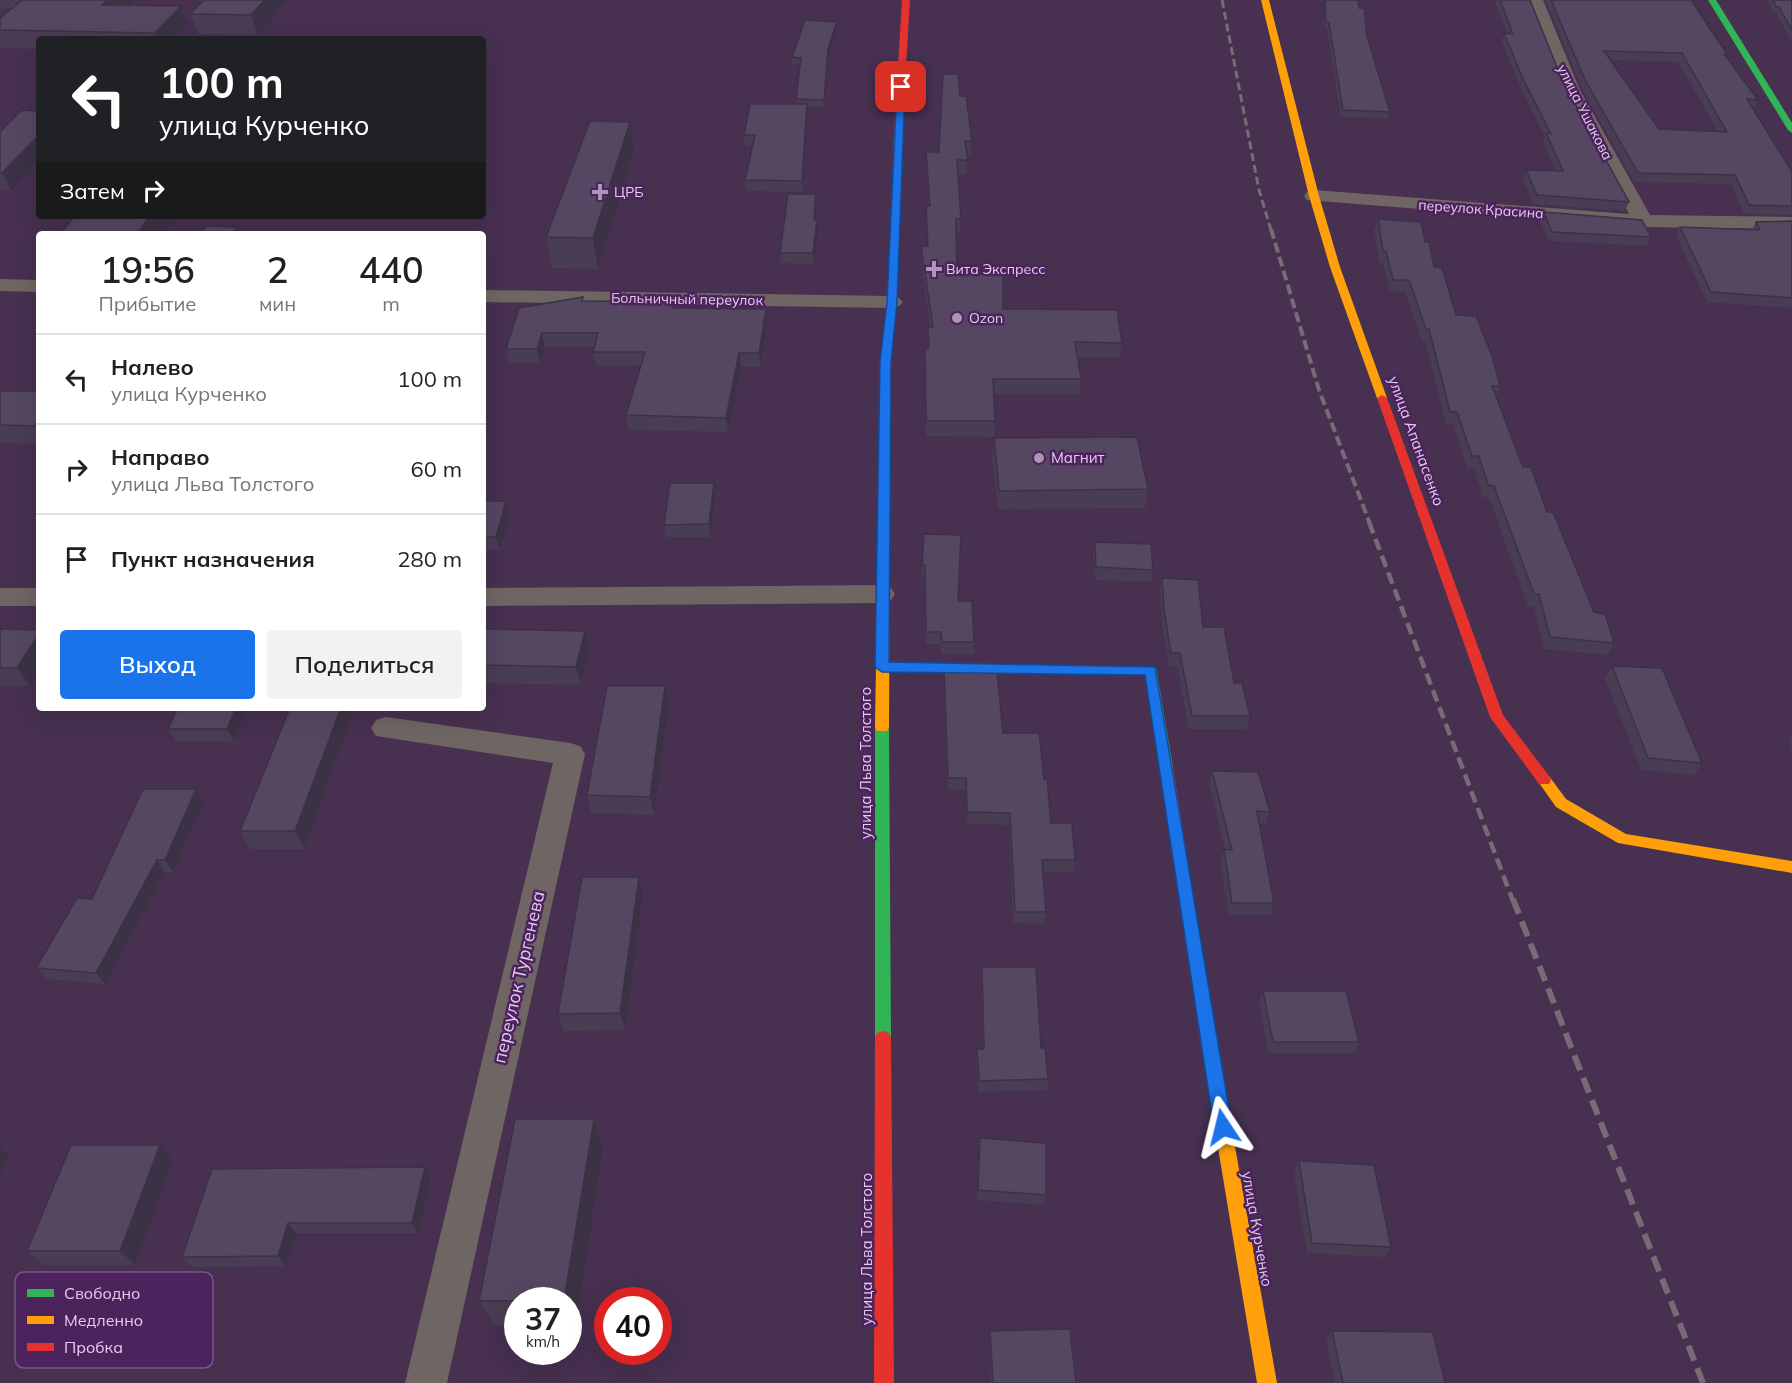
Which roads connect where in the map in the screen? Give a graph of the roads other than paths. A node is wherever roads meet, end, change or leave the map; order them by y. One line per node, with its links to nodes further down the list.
1 (906, 0): 12 (street, улица Льва Толстого)
2 (1265, 0): 6 (street, улица Апанасенко)
3 (1535, 0): 7 (street, улица Ушакова)
4 (1712, 0): 5 (street)
5 (1792, 130)
6 (1314, 196): 7 (street, переулок Красина); 19 (street, улица Апанасенко)
7 (1643, 221): 8 (street, переулок Красина)
8 (1792, 224)
9 (0, 285): 10 (street)
10 (36, 286)
11 (486, 296): 12 (street, Больничный переулок)
12 (892, 302): 13 (street, улица Льва Толстого)
13 (882, 594): 16 (street); 17 (street, улица Льва Толстого)
14 (0, 597): 15 (street)
15 (36, 597)
16 (486, 597)
17 (882, 667): 21 (street, улица Льва Толстого); 22 (street, улица Курченко)
18 (386, 728): 20 (street, переулок Тургенева)
19 (1792, 867)
20 (426, 1383)
21 (884, 1383)
22 (1267, 1383)

